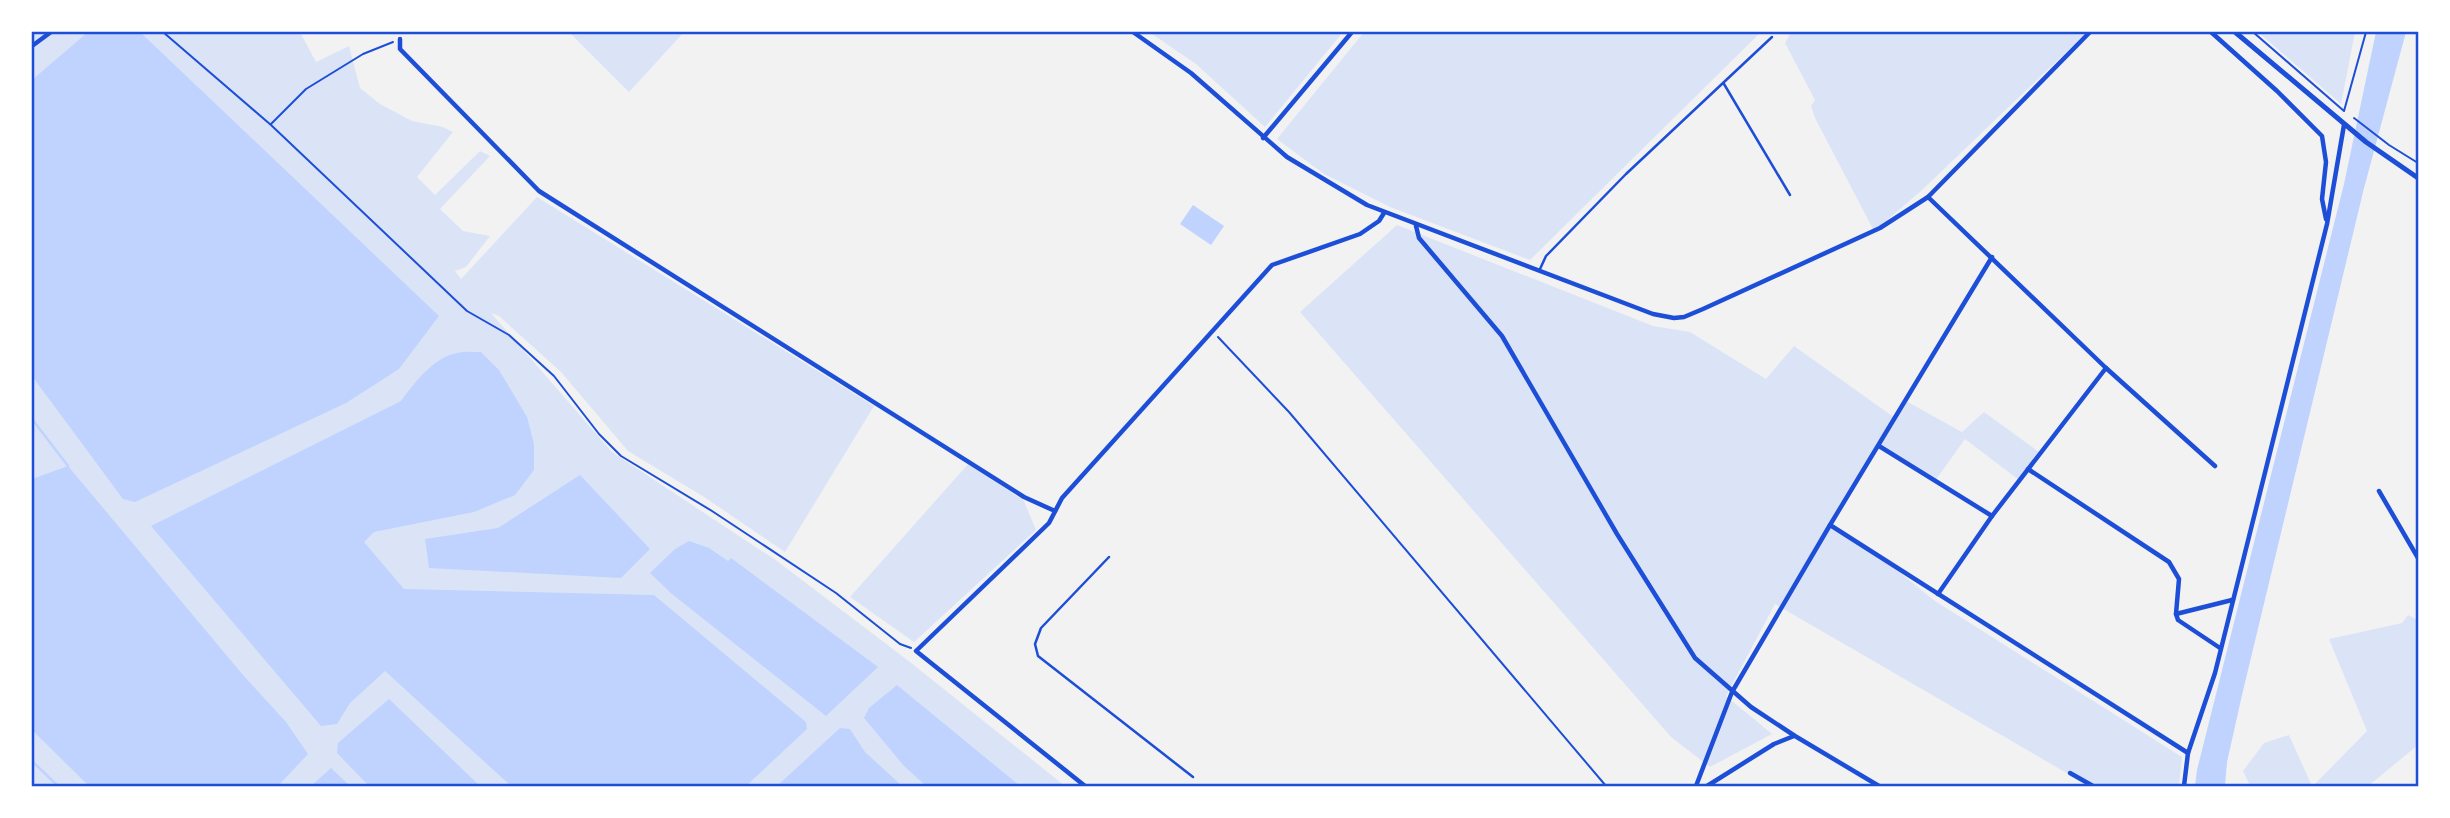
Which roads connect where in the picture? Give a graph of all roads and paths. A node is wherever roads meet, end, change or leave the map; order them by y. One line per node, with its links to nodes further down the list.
1 (51, 32): 12 (street)
2 (163, 32): 15 (path)
3 (1133, 32): 17 (street)
4 (1352, 32): 17 (street)
5 (2090, 32): 21 (street)
6 (2211, 32): 23 (street)
7 (2235, 32): 16 (street)
8 (2253, 32): 9 (path)
9 (2366, 32)
10 (1772, 37): 13 (lane)
11 (400, 39): 15 (path); 33 (street)
12 (32, 46)
13 (1723, 83): 20 (lane); 26 (lane)
14 (2354, 118): 18 (path)
15 (271, 125): 42 (path)
16 (2344, 125): 19 (street); 23 (street)
17 (1263, 138): 22 (street)
18 (2418, 163)
19 (2418, 178)
20 (1790, 195)
21 (1928, 197): 25 (street); 26 (street)
22 (1384, 213): 24 (street); 27 (street)
23 (2327, 224): 39 (street)
24 (1416, 226): 26 (street); 43 (street)
25 (1992, 257): 28 (street); 29 (street)
26 (1539, 272)
27 (1213, 331): 33 (street); 49 (path)
28 (2106, 368): 30 (street); 31 (street)
29 (1879, 446): 34 (street); 35 (street)
30 (2216, 466)
31 (2028, 469): 34 (street); 40 (street)
32 (2379, 491): 37 (street)
33 (1055, 511): 42 (street)
34 (1992, 516): 38 (street)
35 (1830, 525): 38 (street); 43 (street)
36 (1109, 557): 47 (lane)
37 (2418, 558)
38 (1938, 594): 45 (street)
39 (2232, 600): 40 (street); 41 (street)
40 (2176, 614): 41 (street)
41 (2220, 648): 45 (street)
42 (916, 651): 48 (street)
43 (1732, 692): 44 (street); 50 (street)
44 (1795, 736): 51 (street); 52 (street)
45 (2188, 753): 54 (street)
46 (2070, 773): 53 (street)
47 (1193, 777)
48 (1086, 786)
49 (1606, 786)
50 (1696, 786)
51 (1707, 786)
52 (1879, 786)
53 (2093, 786)
54 (2185, 786)

